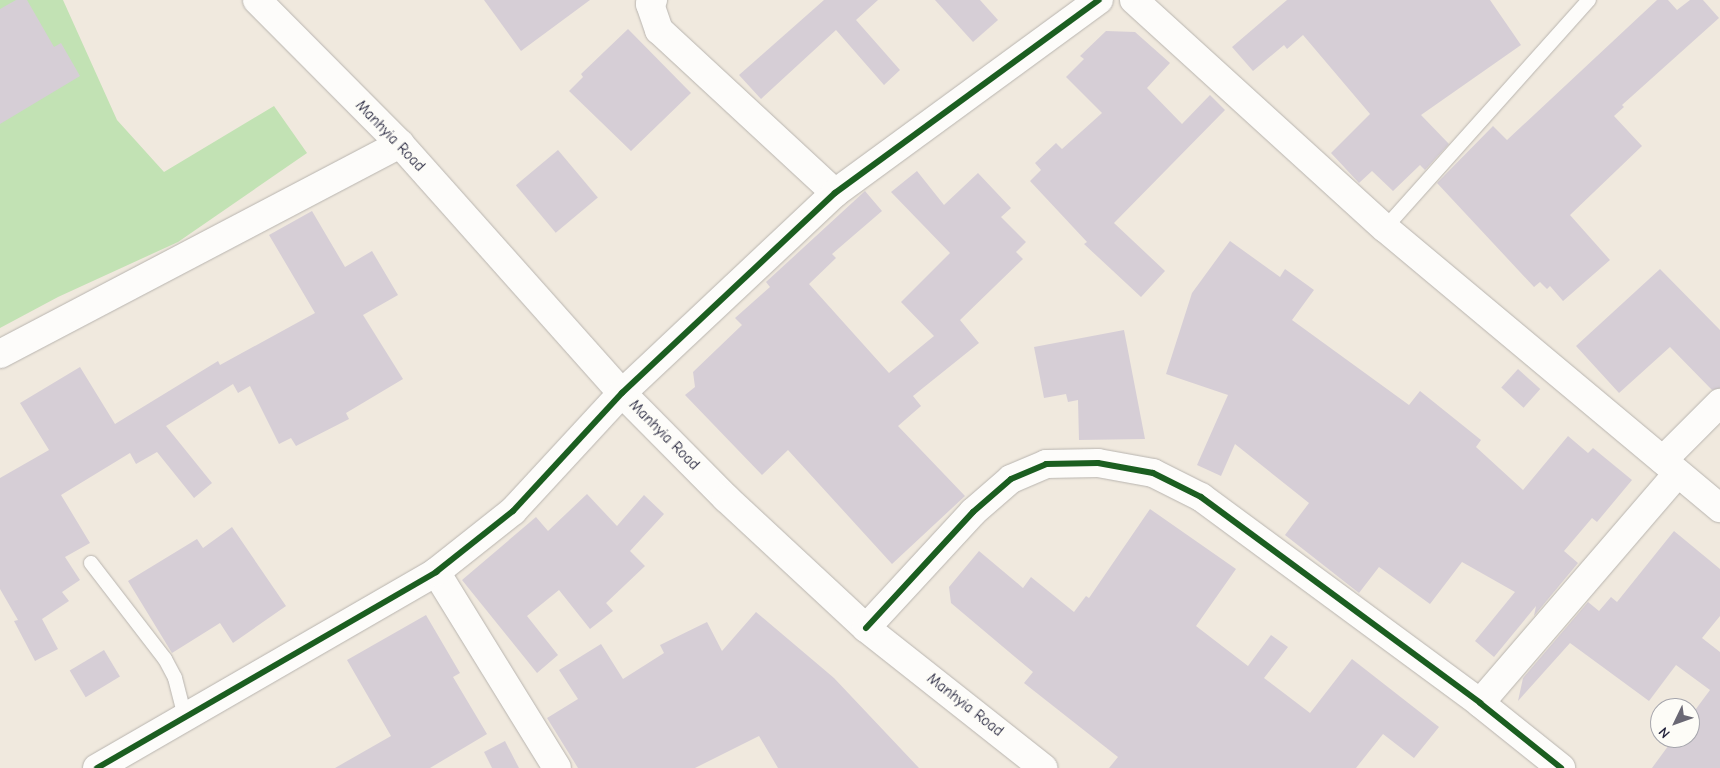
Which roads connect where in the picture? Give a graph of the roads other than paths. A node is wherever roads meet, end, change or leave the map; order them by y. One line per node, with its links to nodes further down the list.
1 (257, 0): 6 (street, Manhyia Road)
2 (653, 0): 7 (street)
3 (1099, 0): 7 (street)
4 (1134, 0): 8 (street)
5 (1589, 0): 8 (lane)
6 (400, 144): 9 (street); 10 (street, Manhyia Road)
7 (835, 193): 10 (street)
8 (1385, 228): 12 (street)
9 (0, 354)
10 (622, 393): 15 (street); 16 (street, Manhyia Road)
11 (1720, 403): 12 (street)
12 (1671, 466): 13 (street); 17 (street)
13 (1720, 508)
14 (91, 563): 18 (lane)
15 (436, 572): 18 (street); 20 (street)
16 (866, 628): 17 (street); 21 (street, Manhyia Road)
17 (1480, 704): 22 (street)
18 (185, 717): 19 (street)
19 (97, 768)
20 (557, 768)
21 (1044, 768)
22 (1561, 768)

